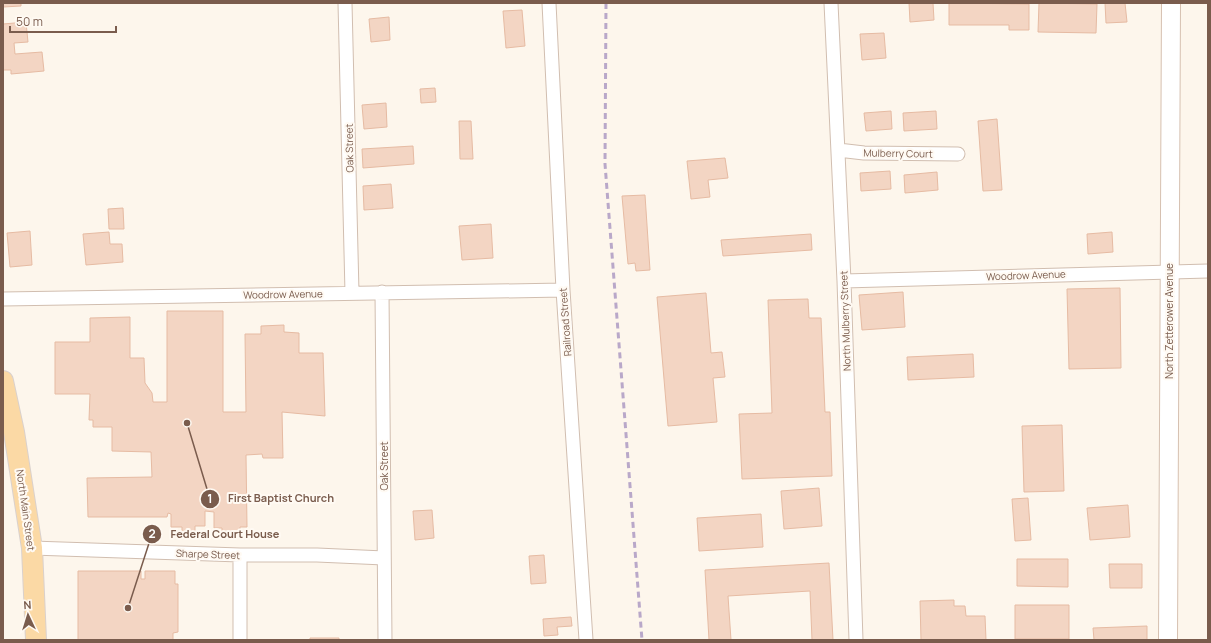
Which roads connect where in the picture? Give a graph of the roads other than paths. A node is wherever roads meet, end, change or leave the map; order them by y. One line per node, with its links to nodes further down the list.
1 (345, 3): 12 (street, Oak Street)
2 (549, 3): 10 (street, Railroad Street)
3 (831, 3): 5 (street, North Mulberry Street)
4 (1171, 3): 8 (street, North Zetterower Avenue)
5 (838, 150): 6 (street, Mulberry Court); 9 (street, North Mulberry Street)
6 (958, 154)
7 (1208, 271): 8 (street, Woodrow Avenue)
8 (1170, 272): 9 (street, Woodrow Avenue); 23 (street, North Zetterower Avenue)
9 (844, 281): 22 (street, North Mulberry Street)
10 (563, 290): 11 (street, Woodrow Avenue); 21 (street, Railroad Street)
11 (382, 292): 12 (street, Woodrow Avenue); 17 (street, Oak Street)
12 (352, 293): 13 (street, Woodrow Avenue)
13 (3, 299)
14 (3, 381): 15 (main road, North Main Street)
15 (32, 548): 16 (street, Sharpe Street); 18 (main road, North Main Street)
16 (240, 555): 17 (street, Sharpe Street); 19 (street)
17 (384, 558): 20 (street, Oak Street)
18 (36, 640)
19 (240, 640)
20 (385, 640)
21 (586, 640)
22 (856, 640)
23 (1168, 640)

